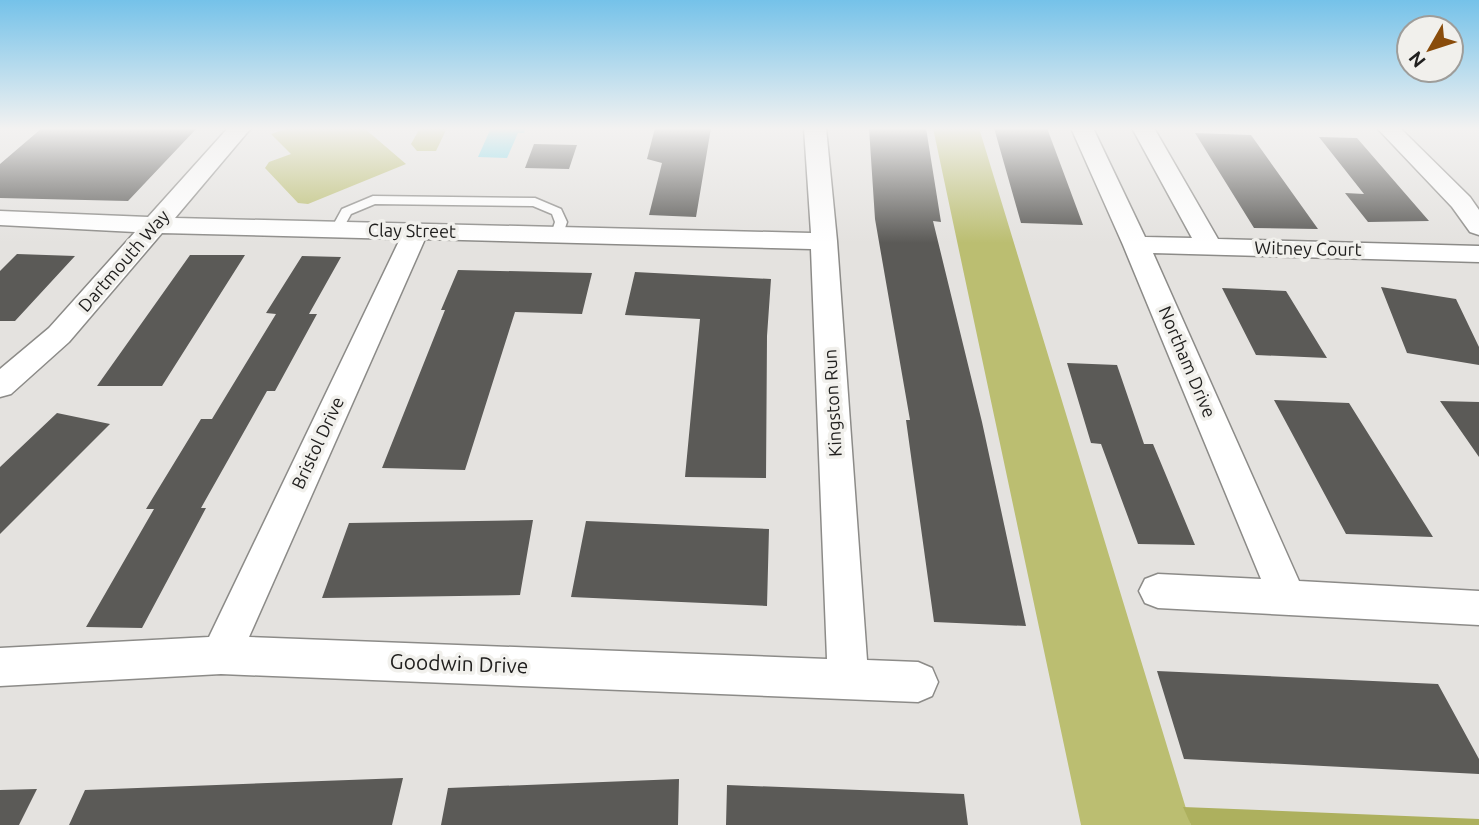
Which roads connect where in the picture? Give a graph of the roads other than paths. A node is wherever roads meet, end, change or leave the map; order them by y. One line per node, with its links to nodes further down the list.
1 (207, 166): 7 (street, Dartmouth Way)
2 (818, 166): 12 (street, Kingston Run)
3 (1100, 166): 13 (street, Northam Drive)
4 (1165, 166): 14 (street)
5 (1426, 166): 8 (street)
6 (0, 218): 7 (street, Clay Street)
7 (156, 225): 9 (street, Clay Street); 16 (street, Dartmouth Way)
8 (1479, 228)
9 (337, 229): 10 (street, Clay Street); 11 (lane)
10 (416, 231): 11 (street, Clay Street); 20 (street, Bristol Drive)
11 (557, 234): 12 (street, Clay Street)
12 (824, 241): 22 (street, Kingston Run)
13 (1136, 245): 14 (street, Witney Court); 18 (street, Northam Drive)
14 (1210, 247): 15 (street, Witney Court)
15 (1479, 254)
16 (0, 386)
17 (1158, 592): 18 (street)
18 (1288, 598): 19 (street)
19 (1479, 608)
20 (221, 655): 21 (street, Goodwin Drive); 22 (street, Goodwin Drive)
21 (0, 667)
22 (848, 678): 23 (street, Goodwin Drive)
23 (918, 682)

